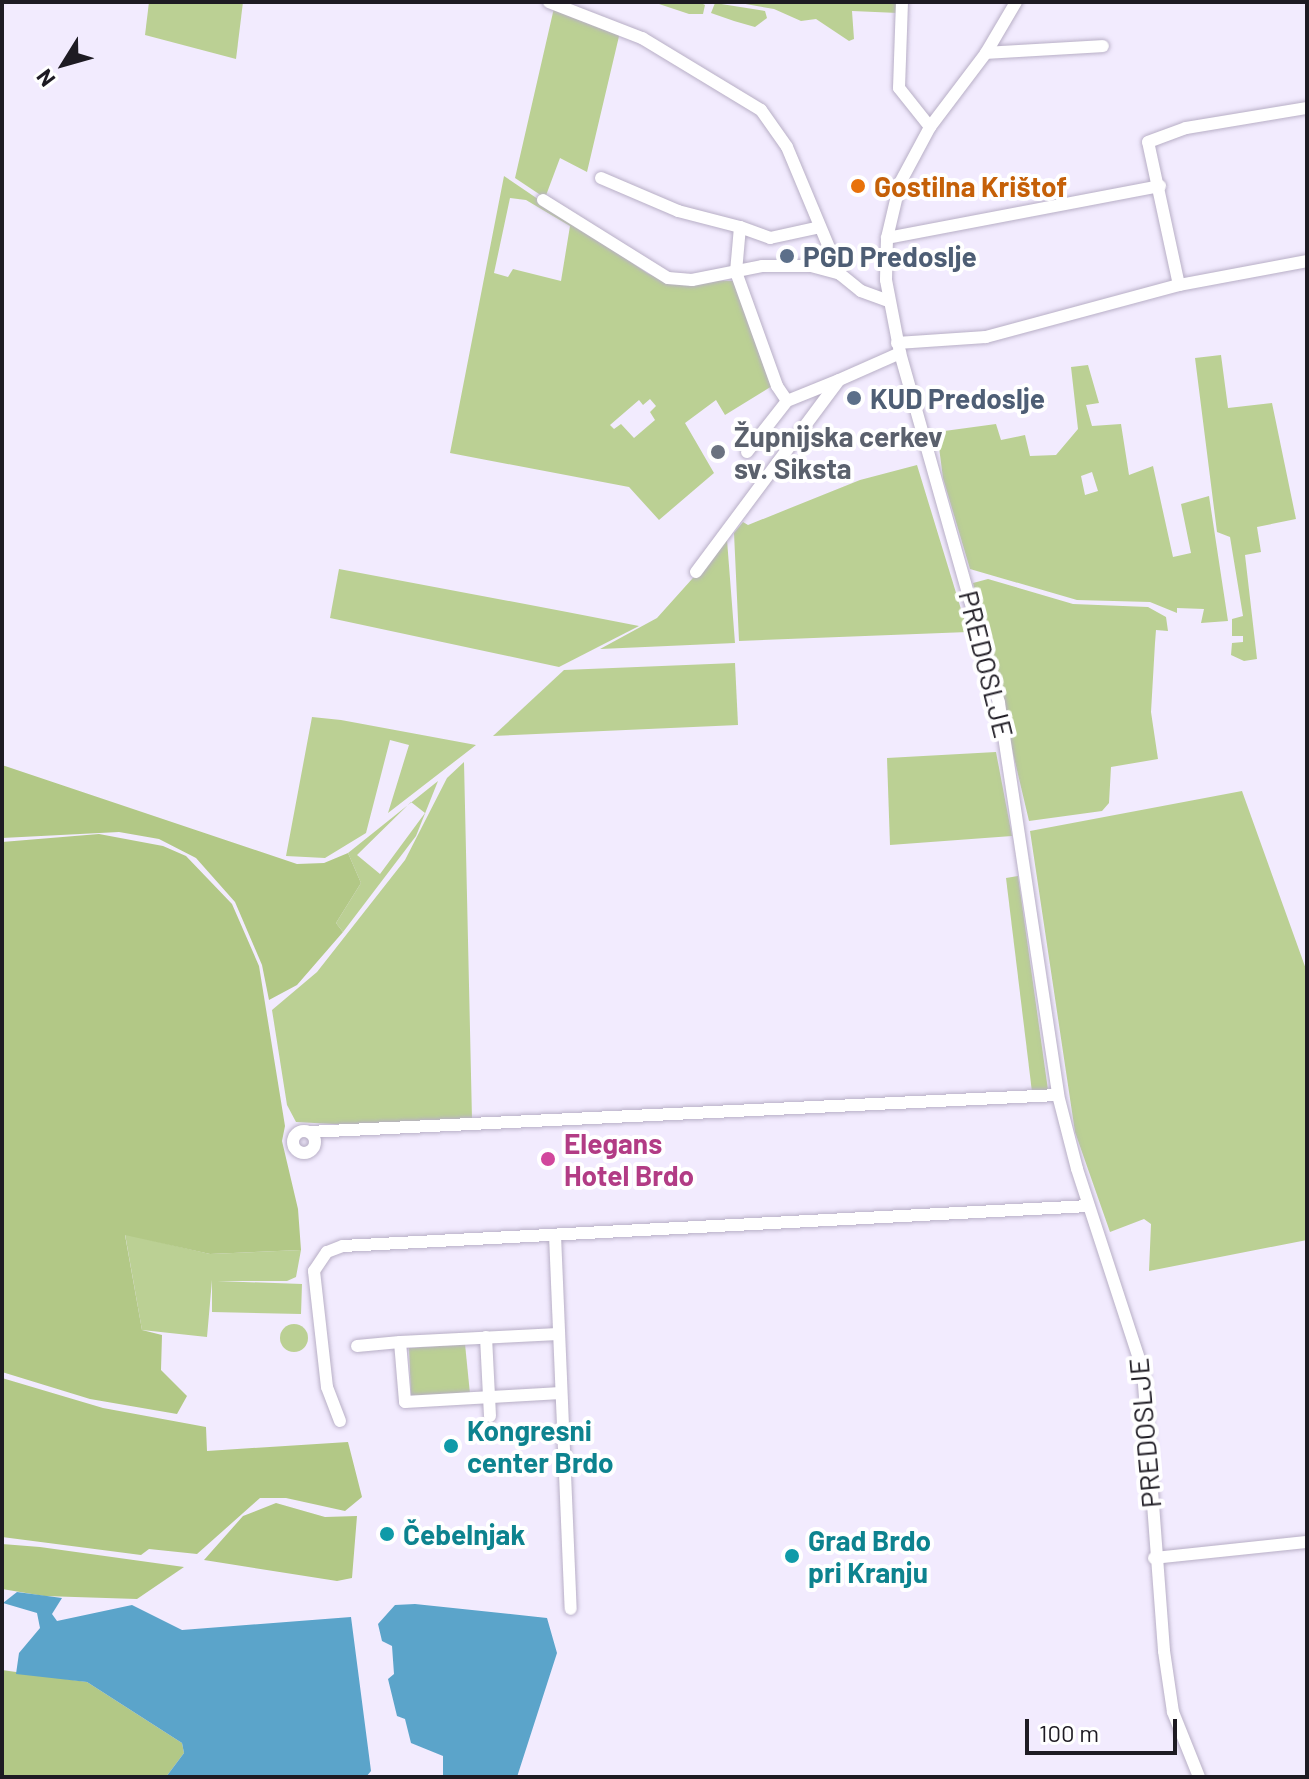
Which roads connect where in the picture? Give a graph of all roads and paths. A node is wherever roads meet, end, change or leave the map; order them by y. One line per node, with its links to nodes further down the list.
1 (549, 2): 12 (street)
2 (902, 2): 7 (street)
3 (1016, 2): 5 (street, PREDOSLJE)
4 (1103, 46): 5 (street)
5 (986, 53): 7 (street, PREDOSLJE)
6 (1307, 108): 9 (street)
7 (930, 127): 13 (street, PREDOSLJE)
8 (601, 178): 11 (street)
9 (1160, 186): 13 (street); 17 (street)
10 (543, 200): 15 (street)
11 (740, 227): 12 (street); 15 (street)
12 (820, 227): 16 (street)
13 (887, 238): 18 (street, PREDOSLJE)
14 (1307, 261): 17 (street)
15 (736, 272): 16 (street); 21 (street)
16 (840, 274): 18 (street)
17 (1179, 285): 19 (street)
18 (889, 301): 19 (street, PREDOSLJE)
19 (899, 348): 20 (street); 24 (street, PREDOSLJE)
20 (839, 380): 21 (street); 23 (street)
21 (787, 401): 22 (street)
22 (747, 452)
23 (696, 572)
24 (1058, 1095): 25 (street); 26 (street, PREDOSLJE)
25 (312, 1137)
26 (1088, 1206): 27 (street); 37 (street, PREDOSLJE)
27 (555, 1235): 28 (street); 35 (street)
28 (558, 1334): 29 (street); 32 (street)
29 (486, 1337): 30 (street); 33 (street)
30 (400, 1342): 31 (street); 33 (street)
31 (357, 1346)
32 (561, 1393): 33 (street); 38 (street)
33 (489, 1396): 34 (street)
34 (490, 1416)
35 (340, 1421)
36 (1307, 1542): 37 (street)
37 (1154, 1558): 39 (street, PREDOSLJE)
38 (571, 1609)
39 (1199, 1777)

